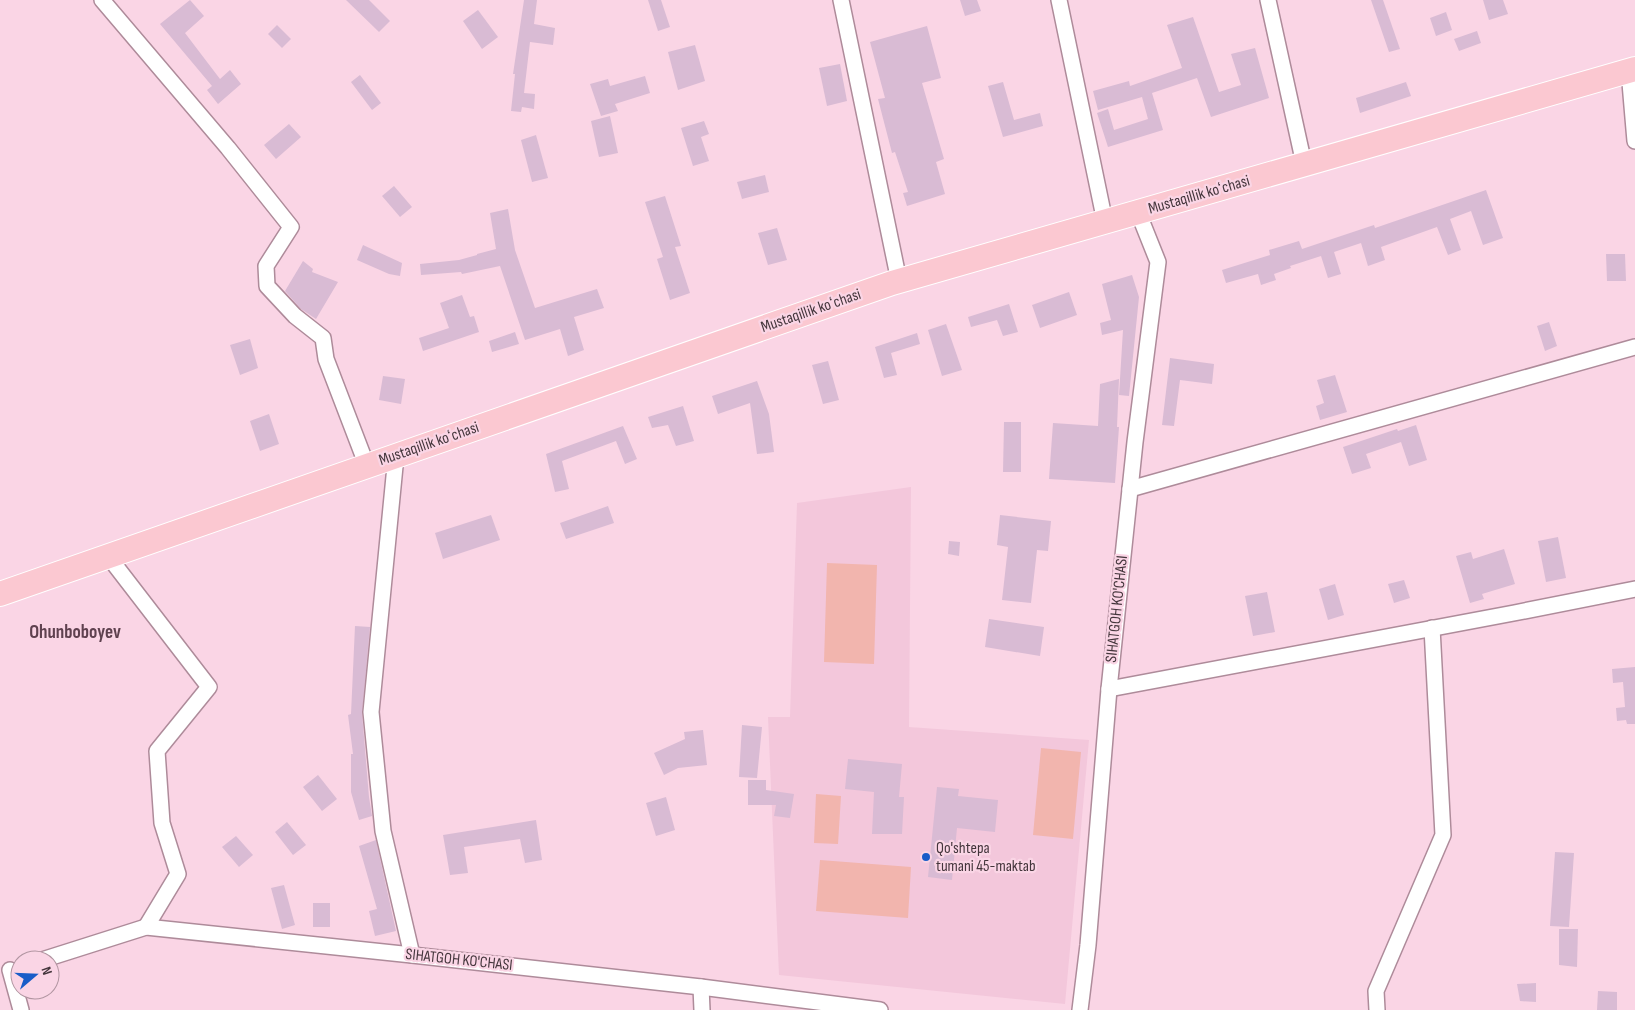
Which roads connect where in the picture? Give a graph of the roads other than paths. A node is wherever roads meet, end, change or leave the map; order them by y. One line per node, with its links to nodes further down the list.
1 (102, 0): 13 (street)
2 (841, 0): 10 (street)
3 (1059, 0): 9 (street)
4 (1268, 0): 7 (street)
5 (1632, 70): 6 (street); 7 (main road, Mustaqillik koʻchasi)
6 (1635, 141)
7 (1304, 164): 8 (main road, Mustaqillik koʻchasi)
8 (1138, 212): 9 (main road, Mustaqillik koʻchasi); 14 (street, SIHATGOH KO'CHASI)
9 (1105, 222): 10 (main road, Mustaqillik koʻchasi)
10 (899, 281): 12 (main road, Mustaqillik koʻchasi)
11 (1635, 347): 14 (street)
12 (396, 456): 13 (main road, Mustaqillik koʻchasi); 22 (street)
13 (367, 466): 15 (main road, Mustaqillik koʻchasi)
14 (1130, 489): 19 (street, SIHATGOH KO'CHASI)
15 (108, 556): 17 (main road, Mustaqillik koʻchasi); 20 (street)
16 (1635, 589): 18 (street)
17 (0, 594)
18 (1432, 628): 19 (street); 27 (street)
19 (1109, 689): 26 (street, SIHATGOH KO'CHASI)
20 (146, 928): 21 (street, SIHATGOH KO'CHASI); 22 (street, SIHATGOH KO'CHASI)
21 (60, 954)
22 (412, 954): 23 (street, SIHATGOH KO'CHASI)
23 (701, 987): 24 (street); 25 (street, SIHATGOH KO'CHASI)
24 (702, 1010)
25 (880, 1010)
26 (1080, 1010)
27 (1377, 1010)

